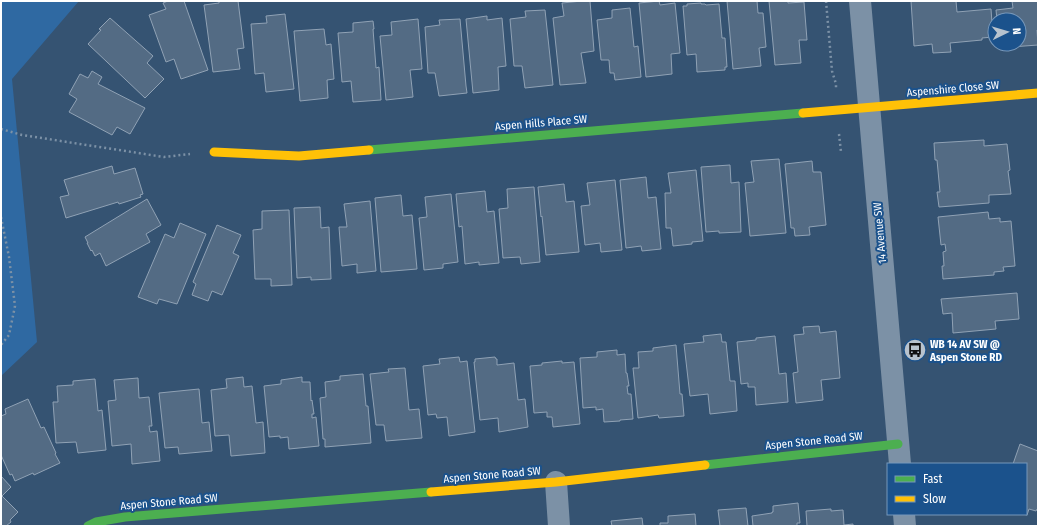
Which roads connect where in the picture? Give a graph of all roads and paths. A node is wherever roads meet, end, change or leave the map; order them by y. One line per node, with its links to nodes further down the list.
1 (826, 1): 5 (path)
2 (860, 1): 4 (street, 14 Avenue SW)
3 (1038, 93): 4 (street, Aspenshire Close SW)
4 (869, 108): 5 (street, Aspen Hills Place SW); 11 (street, 14 Avenue SW)
5 (837, 111): 7 (street, Aspen Hills Place SW); 8 (path)
6 (1, 129): 7 (path)
7 (214, 152)
8 (841, 152)
9 (1, 217): 10 (path)
10 (1, 345)
11 (899, 454): 12 (street, Aspen Stone Road SW)
12 (556, 482): 14 (street, Aspen Stone Road SW); 15 (street)
13 (904, 515): 16 (street)
14 (88, 526)
15 (559, 526)
16 (906, 526)

